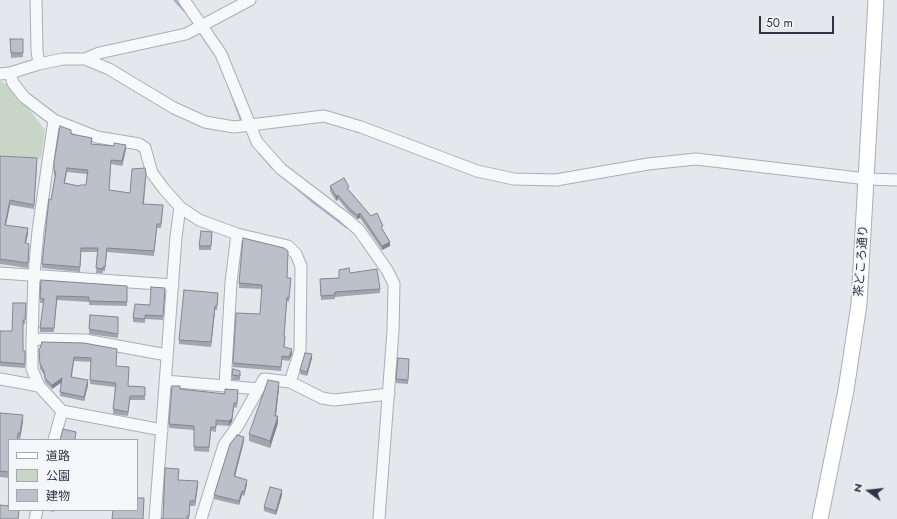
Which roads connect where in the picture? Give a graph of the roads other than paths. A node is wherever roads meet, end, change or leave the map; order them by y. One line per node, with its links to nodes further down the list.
1 (36, 0): 7 (street)
2 (184, 0): 5 (street)
3 (250, 0): 5 (street)
4 (876, 0): 11 (street, 茶どころ通り)
5 (203, 26): 6 (street); 10 (street)
6 (85, 59): 7 (street); 10 (street)
7 (39, 64): 8 (street)
8 (5, 73): 9 (street)
9 (54, 120): 13 (street); 16 (street)
10 (250, 125): 11 (street); 26 (street)
11 (867, 179): 12 (street); 33 (street, 茶どころ通り)
12 (897, 180)
13 (180, 207): 14 (street); 17 (street)
14 (237, 234): 22 (street); 24 (street)
15 (0, 272): 16 (street)
16 (34, 274): 17 (street); 18 (street)
17 (173, 285): 19 (street)
18 (32, 339): 19 (street); 23 (street)
19 (167, 355): 21 (street)
20 (0, 379): 23 (street)
21 (165, 381): 24 (street); 28 (street)
22 (290, 382): 25 (street); 26 (street)
23 (40, 386): 27 (street)
24 (225, 386): 25 (street)
25 (259, 389): 31 (street)
26 (389, 394): 32 (street)
27 (62, 411): 28 (street); 29 (street)
28 (162, 430): 30 (street)
29 (54, 439)
30 (155, 519)
31 (201, 519)
32 (379, 519)
33 (820, 519)

